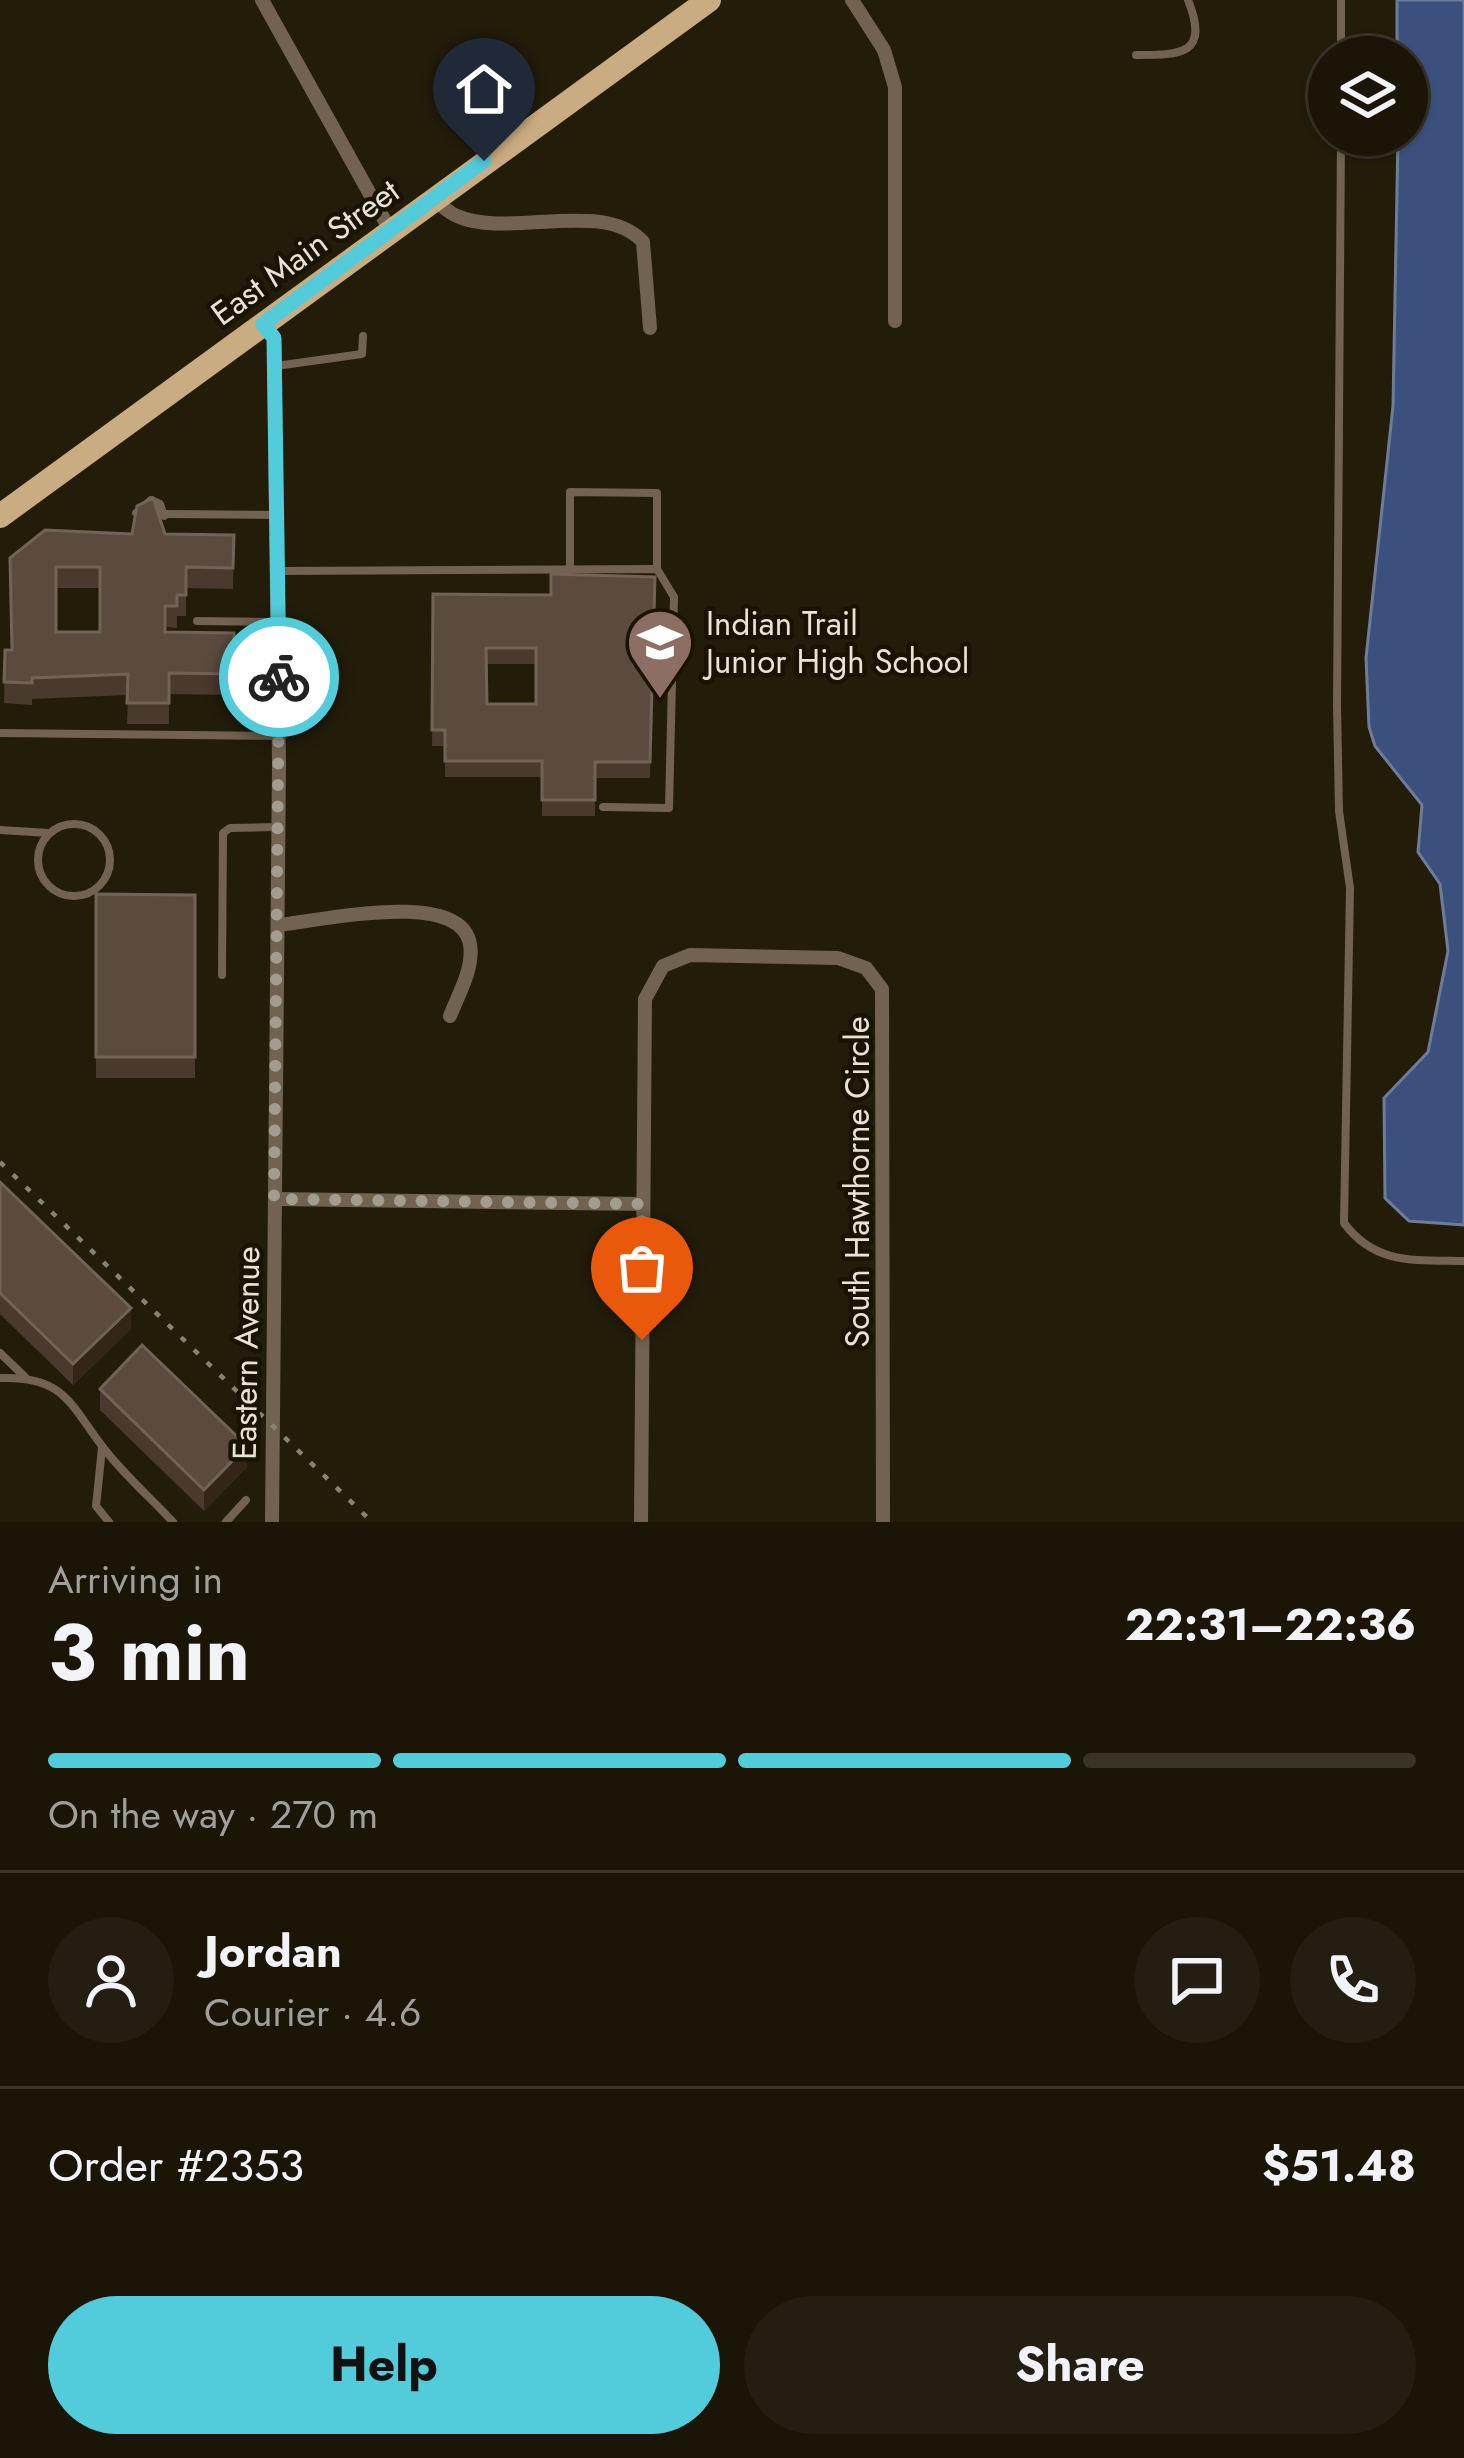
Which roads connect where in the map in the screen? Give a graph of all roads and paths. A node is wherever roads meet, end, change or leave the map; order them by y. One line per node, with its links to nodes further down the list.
1 (262, 0): 10 (street)
2 (709, 0): 9 (main road, East Main Street)
3 (852, 0): 11 (street)
4 (1341, 0): 6 (lane)
5 (1193, 2): 7 (lane)
6 (1341, 36)
7 (1136, 55)
8 (1341, 156): 35 (lane)
9 (434, 199): 10 (main road, East Main Street); 13 (street)
10 (390, 230): 12 (main road, East Main Street)
11 (895, 320)
12 (263, 324): 15 (street, Eastern Avenue); 17 (main road, East Main Street)
13 (650, 328)
14 (363, 336): 15 (lane)
15 (274, 367): 16 (street, Eastern Avenue)
16 (278, 514): 18 (lane); 21 (street, Eastern Avenue)
17 (0, 516)
18 (138, 519)
19 (657, 569): 20 (lane); 20 (lane); 26 (lane)
20 (569, 570): 21 (lane)
21 (279, 571): 23 (street, Eastern Avenue)
22 (197, 621): 23 (lane)
23 (279, 622): 25 (street, Eastern Avenue)
24 (0, 733): 25 (lane)
25 (279, 736): 27 (street, Eastern Avenue)
26 (603, 807)
27 (279, 827): 30 (street, Eastern Avenue); 31 (lane)
28 (0, 830): 29 (lane)
29 (50, 832): 29 (lane)
30 (278, 925): 32 (street); 33 (street, Eastern Avenue)
31 (222, 975)
32 (449, 1016)
33 (274, 1199): 34 (street); 44 (street, Eastern Avenue)
34 (642, 1204): 45 (street, South Hawthorne Circle); 46 (street, South Hawthorne Circle)
35 (1464, 1261)
36 (0, 1353): 37 (lane)
37 (25, 1377): 38 (lane); 39 (lane)
38 (0, 1378)
39 (102, 1446): 41 (lane); 42 (lane)
40 (246, 1500): 43 (lane)
41 (109, 1522)
42 (173, 1522)
43 (227, 1522)
44 (272, 1522)
45 (641, 1522)
46 (883, 1522)

